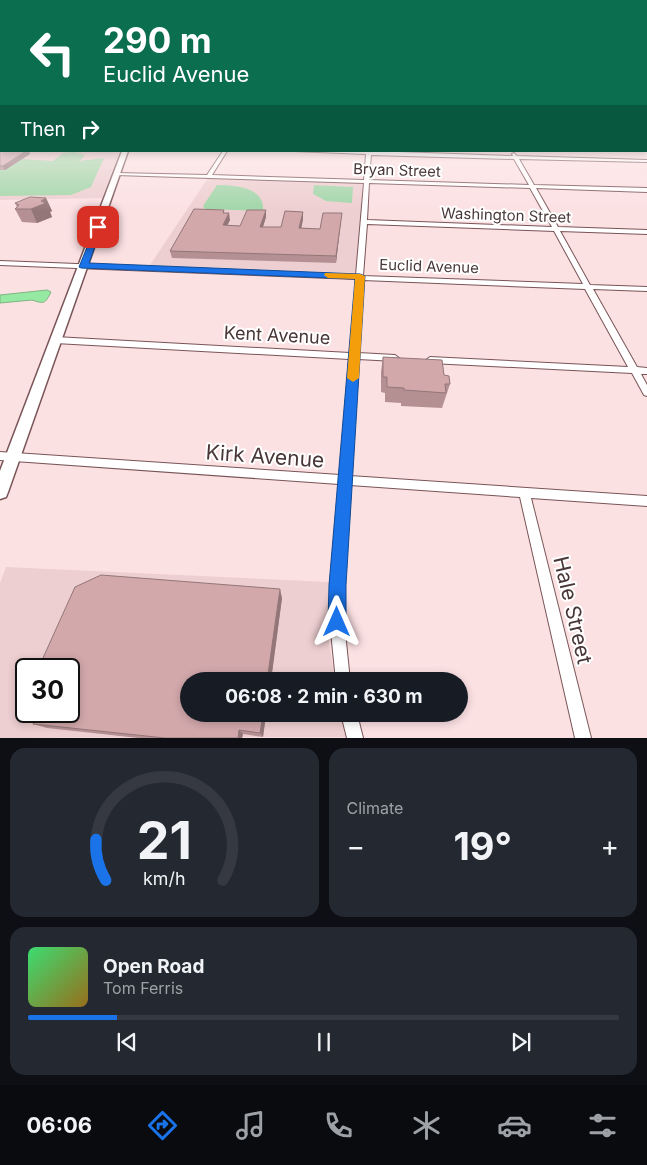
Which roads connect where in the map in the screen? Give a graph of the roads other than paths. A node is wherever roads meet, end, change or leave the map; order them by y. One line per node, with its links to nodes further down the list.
1 (125, 152): 6 (main road)
2 (224, 152): 7 (street)
3 (369, 152): 4 (street); 8 (street)
4 (514, 154): 5 (street); 9 (street)
5 (647, 161)
6 (116, 174): 7 (street, Bryan Street); 15 (main road)
7 (208, 177): 8 (street, Bryan Street)
8 (366, 182): 9 (street, Bryan Street); 11 (street)
9 (532, 187): 10 (street, Bryan Street); 12 (street)
10 (647, 190)
11 (363, 222): 12 (street, Washington Street); 16 (street)
12 (556, 229): 13 (street, Washington Street); 17 (street)
13 (647, 232)
14 (0, 263): 15 (street, Euclid Avenue)
15 (84, 267): 16 (street, Euclid Avenue); 19 (main road)
16 (360, 276): 17 (street, Euclid Avenue); 20 (street)
17 (588, 286): 18 (street, Euclid Avenue); 23 (street)
18 (647, 289)
19 (55, 340): 20 (street, Kent Avenue); 26 (main road)
20 (355, 356): 21 (street, Kent Avenue); 27 (street)
21 (404, 358)
22 (423, 359): 23 (street)
23 (634, 371): 24 (street); 25 (street)
24 (647, 371)
25 (647, 393)
26 (6, 457): 27 (street, Kirk Avenue); 28 (main road)
27 (345, 480): 29 (street, Kirk Avenue); 31 (street)
28 (0, 492)
29 (524, 492): 30 (street, Kirk Avenue); 34 (street, Hale Street)
30 (647, 501)
31 (342, 672)
32 (351, 722): 33 (street)
33 (355, 738)
34 (583, 738)

